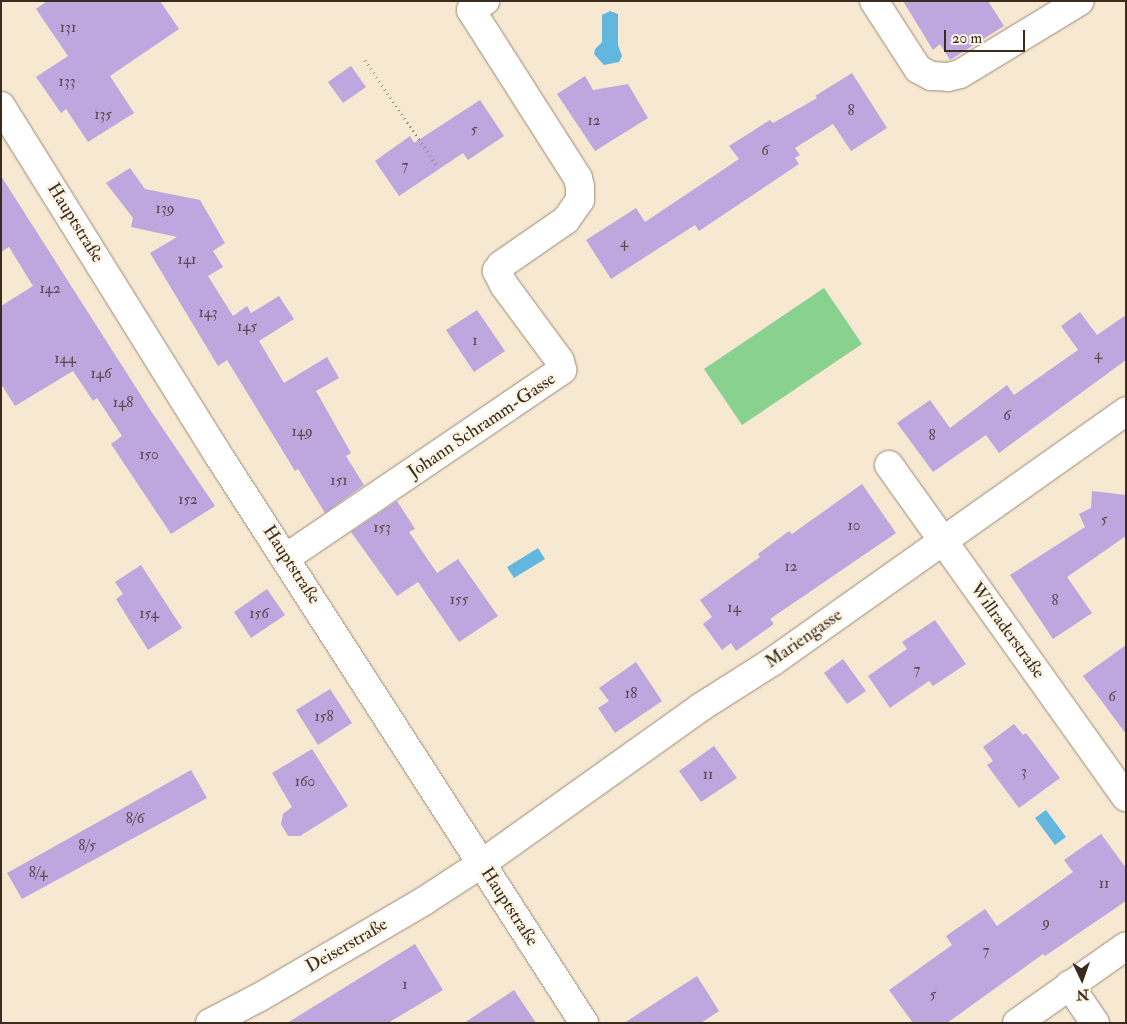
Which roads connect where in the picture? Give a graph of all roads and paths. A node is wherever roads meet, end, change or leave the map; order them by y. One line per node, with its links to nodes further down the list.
1 (485, 1): 10 (street, Johann Schramm-Gasse)
2 (874, 1): 3 (street)
3 (1080, 1)
4 (365, 60): 6 (path)
5 (1, 106): 10 (street, Hauptstraße)
6 (437, 166)
7 (1126, 411): 9 (street, Mariengasse)
8 (889, 465): 9 (street, Willraderstraße)
9 (942, 540): 11 (street, Willraderstraße); 12 (street, Mariengasse)
10 (287, 557): 12 (street, Hauptstraße)
11 (1126, 797)
12 (481, 864): 15 (street, Deiserstraße); 16 (street, Hauptstraße)
13 (1126, 946): 14 (street)
14 (1070, 985): 17 (street); 18 (street)
15 (210, 1023)
16 (584, 1023)
17 (1017, 1023)
18 (1095, 1023)

